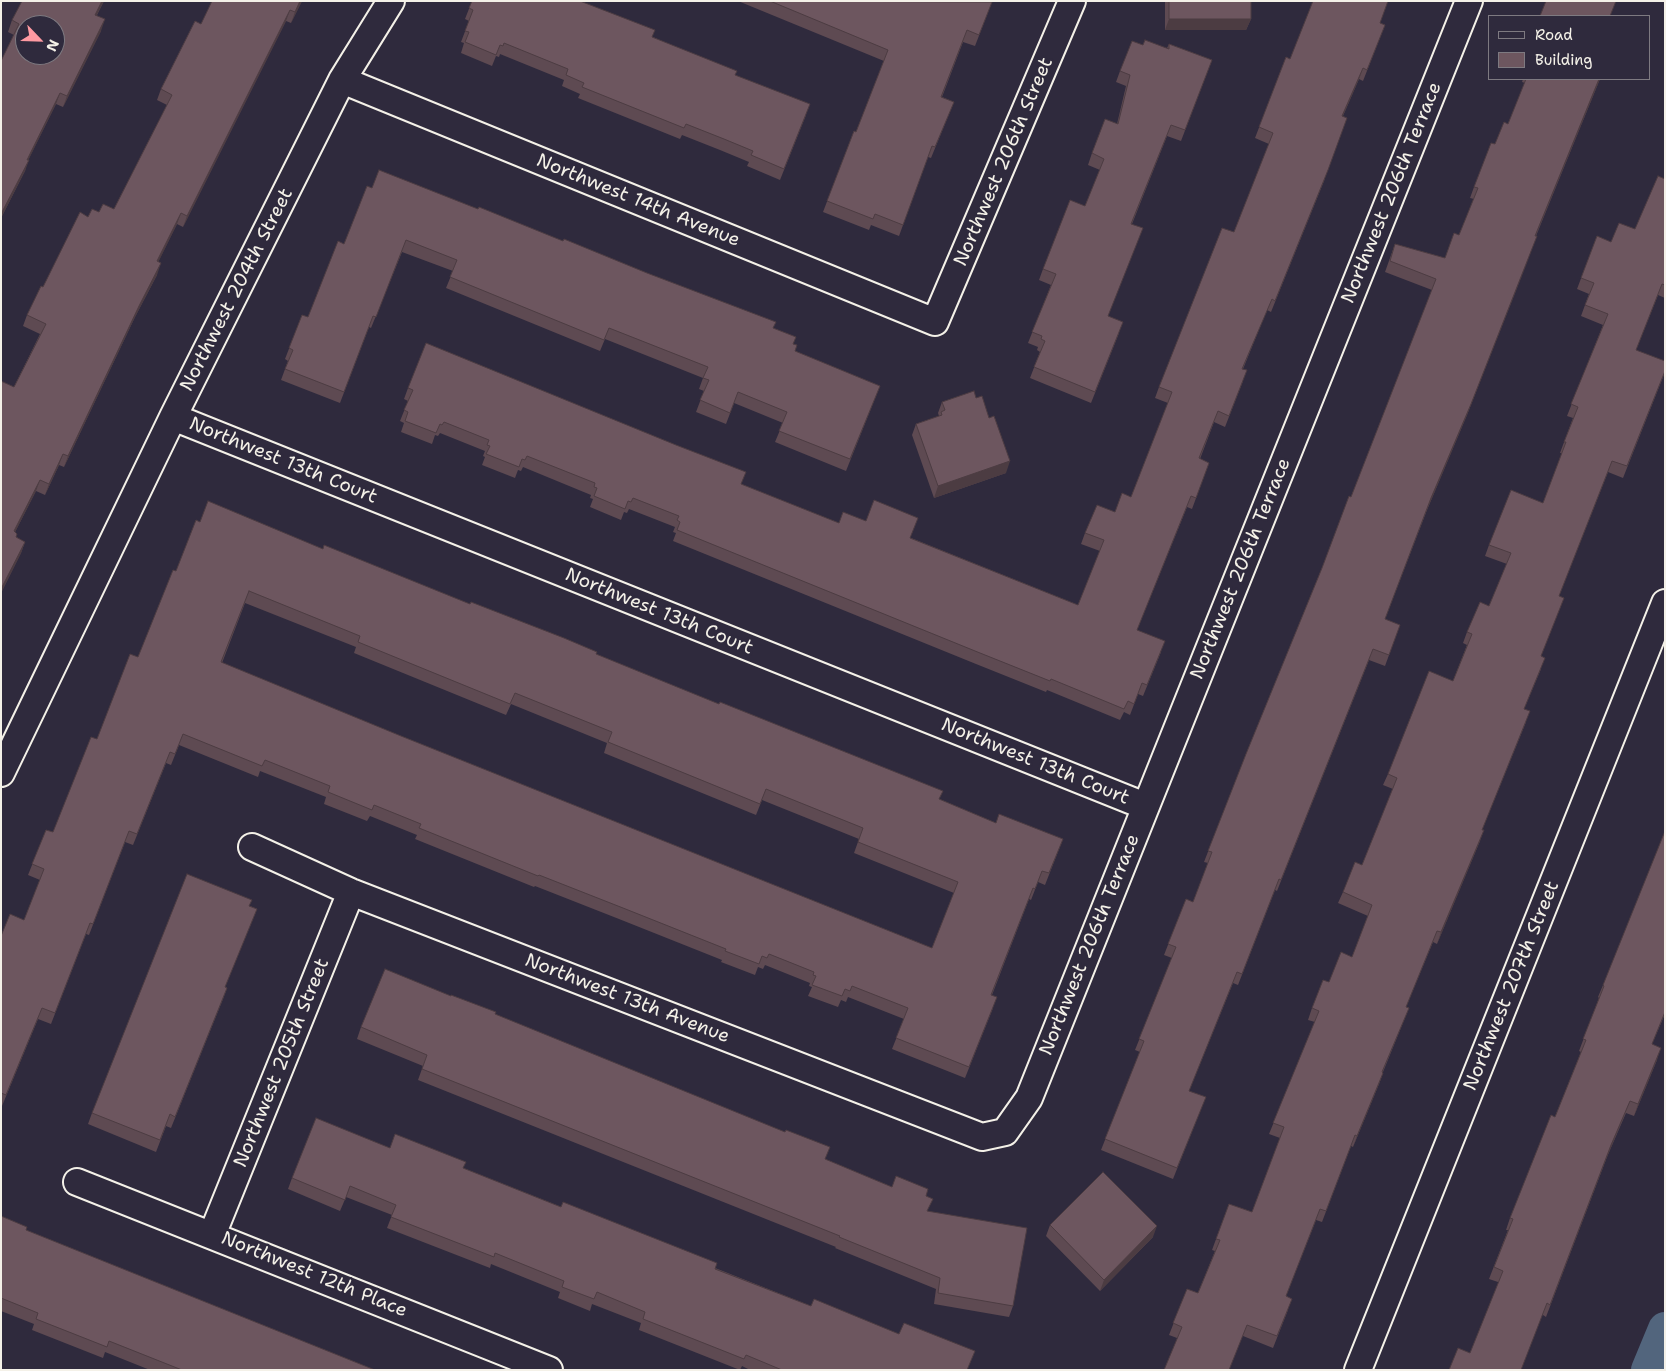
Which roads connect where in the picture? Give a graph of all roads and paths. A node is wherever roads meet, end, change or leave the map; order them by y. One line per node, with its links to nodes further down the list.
1 (391, 1): 4 (street, Northwest 204th Street)
2 (1072, 1): 5 (street, Northwest 206th Street)
3 (1469, 1): 9 (street, Northwest 206th Terrace)
4 (342, 80): 5 (street, Northwest 14th Avenue); 6 (street, Northwest 204th Street)
5 (935, 322)
6 (173, 417): 8 (street, Northwest 204th Street); 9 (street, Northwest 13th Court)
7 (1665, 603): 16 (street, Northwest 207th Street)
8 (1, 773)
9 (1145, 806): 12 (street, Northwest 206th Terrace)
10 (252, 848): 11 (street, Northwest 13th Avenue)
11 (351, 892): 12 (street, Northwest 13th Avenue); 14 (street, Northwest 205th Street)
12 (1005, 1132)
13 (78, 1182): 14 (street, Northwest 12th Place)
14 (212, 1235): 15 (street, Northwest 12th Place)
15 (549, 1370)
16 (1358, 1370)

